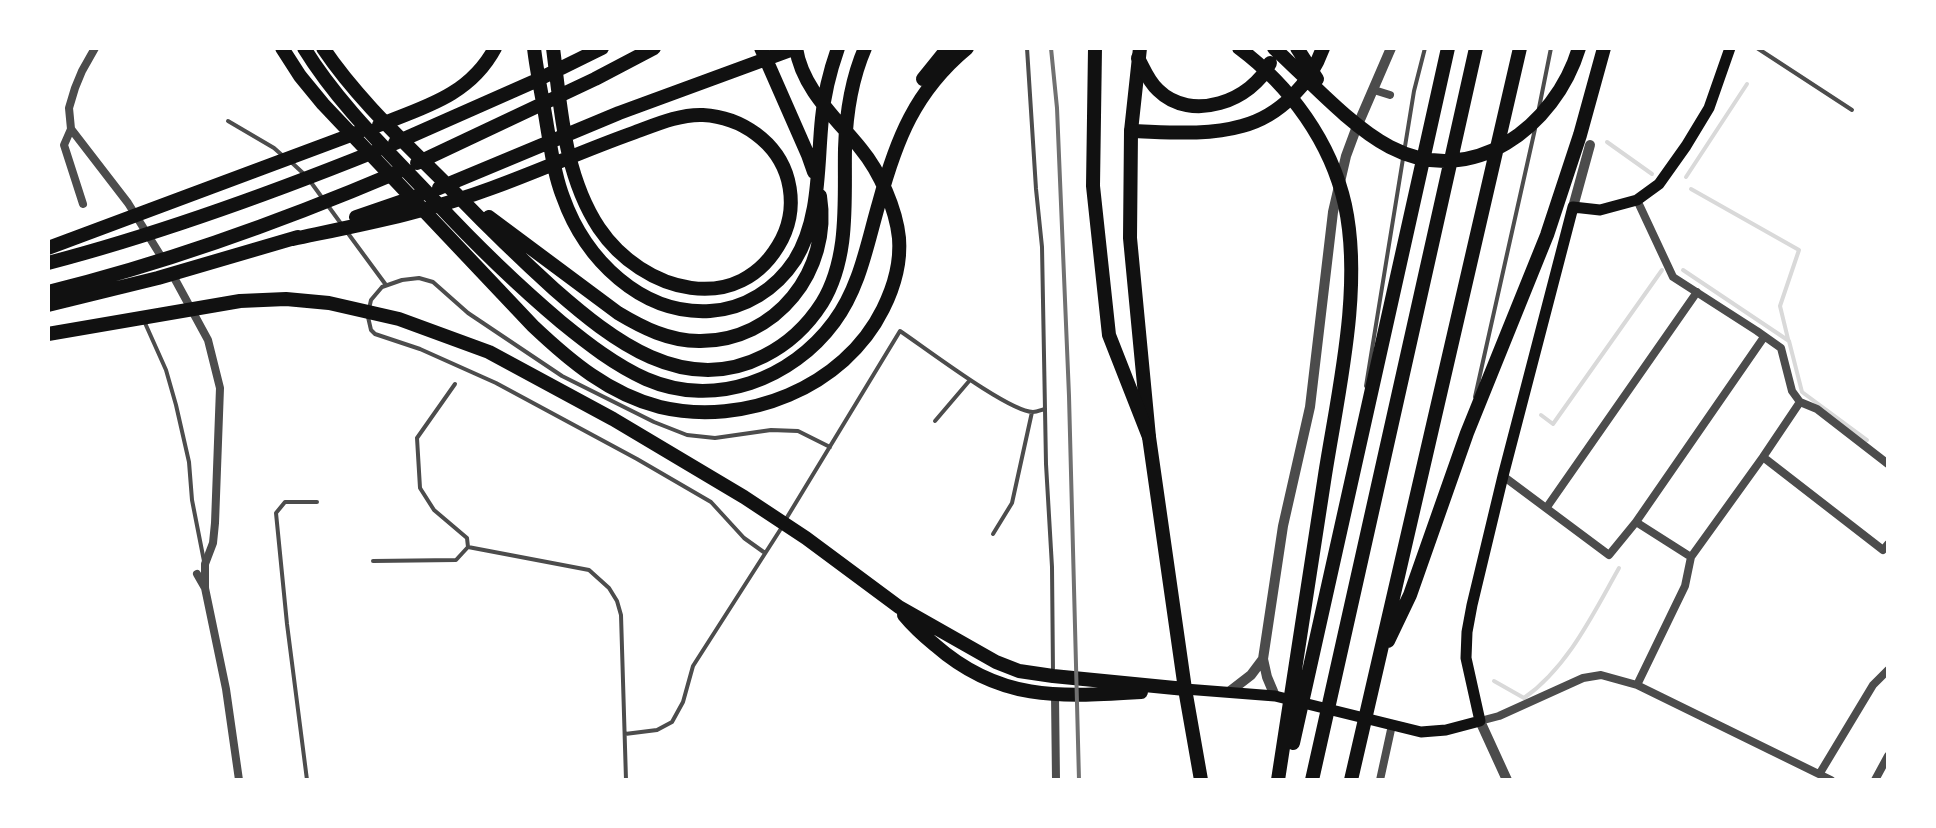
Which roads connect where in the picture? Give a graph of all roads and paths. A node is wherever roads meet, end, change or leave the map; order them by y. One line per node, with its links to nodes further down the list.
1 (95, 48): 42 (street)
2 (282, 48): 51 (highway)
3 (304, 48): 58 (highway)
4 (323, 48): 37 (highway)
5 (333, 48): 37 (highway)
6 (495, 48): 53 (highway)
7 (534, 48): 14 (highway)
8 (553, 48): 52 (highway)
9 (591, 48): 35 (highway)
10 (602, 48): 35 (highway)
11 (654, 48): 56 (highway)
12 (761, 48): 46 (highway)
13 (796, 48): 51 (highway); 52 (highway)
14 (838, 48)
15 (865, 48): 46 (highway)
16 (948, 48): 48 (highway)
17 (967, 48): 48 (highway)
18 (1027, 48): 66 (lane)
19 (1095, 48): 70 (highway)
20 (1239, 48): 90 (highway)
21 (1275, 48): 34 (highway); 40 (highway)
22 (1297, 48): 40 (highway)
23 (1323, 48): 43 (highway)
24 (1391, 48): 36 (street)
25 (1425, 48): 75 (lane)
26 (1448, 48): 75 (highway)
27 (1476, 48): 111 (highway)
28 (1520, 48): 92 (highway)
29 (1551, 48): 69 (lane)
30 (1579, 48): 40 (highway)
31 (1604, 48): 69 (highway)
32 (1730, 48): 47 (main road)
33 (1757, 48): 39 (lane)
34 (1139, 53): 43 (highway)
35 (540, 79): 54 (highway)
36 (1374, 90): 38 (street); 91 (street)
37 (361, 95): 46 (highway)
38 (1390, 95)
39 (1852, 110)
40 (1345, 113)
41 (228, 121): 55 (lane)
42 (71, 129): 49 (street); 86 (street)
43 (1131, 131): 70 (highway)
44 (1567, 140): 45 (street)
45 (1590, 145): 50 (street)
46 (450, 188)
47 (1637, 200): 50 (main road); 57 (street)
48 (879, 202): 58 (highway)
49 (83, 204)
50 (1573, 207): 74 (main road)
51 (433, 219): 58 (highway)
52 (293, 239): 59 (highway)
53 (48, 248)
54 (48, 263)
55 (386, 285): 71 (lane); 83 (lane)
56 (48, 292)
57 (1697, 292): 62 (street); 77 (street)
58 (537, 301)
59 (48, 305)
60 (142, 317): 61 (highway); 79 (highway); 86 (lane)
61 (48, 334)
62 (1764, 337): 65 (street); 78 (street)
63 (970, 379): 67 (lane); 68 (lane); 71 (lane)
64 (455, 384): 82 (lane)
65 (1800, 402): 72 (street); 73 (street)
66 (1045, 409): 67 (lane); 94 (lane)
67 (1032, 412): 80 (lane)
68 (935, 421)
69 (1467, 433): 92 (highway)
70 (1149, 437): 96 (highway)
71 (830, 447): 79 (lane)
72 (1763, 457): 81 (street); 84 (street)
73 (1888, 464)
74 (1503, 476): 77 (street); 100 (main road)
75 (1348, 495): 90 (highway)
76 (317, 502): 106 (lane)
77 (1547, 507): 78 (street)
78 (1636, 522): 84 (street)
79 (784, 524): 83 (lane); 89 (highway)
80 (993, 534)
81 (1888, 544)
82 (468, 547): 85 (lane); 102 (lane)
83 (765, 553): 102 (lane)
84 (1691, 557): 95 (street)
85 (373, 561)
86 (205, 564): 88 (street)
87 (197, 574): 88 (street)
88 (205, 588): 105 (street)
89 (899, 607): 94 (highway); 98 (highway)
90 (1306, 651): 110 (highway)
91 (1263, 659): 97 (street); 99 (street)
92 (1375, 669): 112 (highway)
93 (1888, 670): 104 (street)
94 (1053, 676): 96 (highway)
95 (1637, 685): 100 (street); 104 (street)
96 (1185, 689): 97 (main road); 98 (highway); 109 (highway)
97 (1229, 692): 99 (main road)
98 (1055, 695): 108 (street)
99 (1275, 696): 101 (main road)
100 (1480, 721): 101 (main road); 114 (street)
101 (1392, 725): 113 (street)
102 (625, 734): 107 (lane)
103 (1888, 756): 116 (street)
104 (1820, 773): 115 (street)
105 (239, 780)
106 (307, 780)
107 (626, 780)
108 (1056, 780)
109 (1201, 780)
110 (1281, 780)
111 (1312, 780)
112 (1351, 780)
113 (1380, 780)
114 (1507, 780)
115 (1831, 780)
116 (1875, 780)

